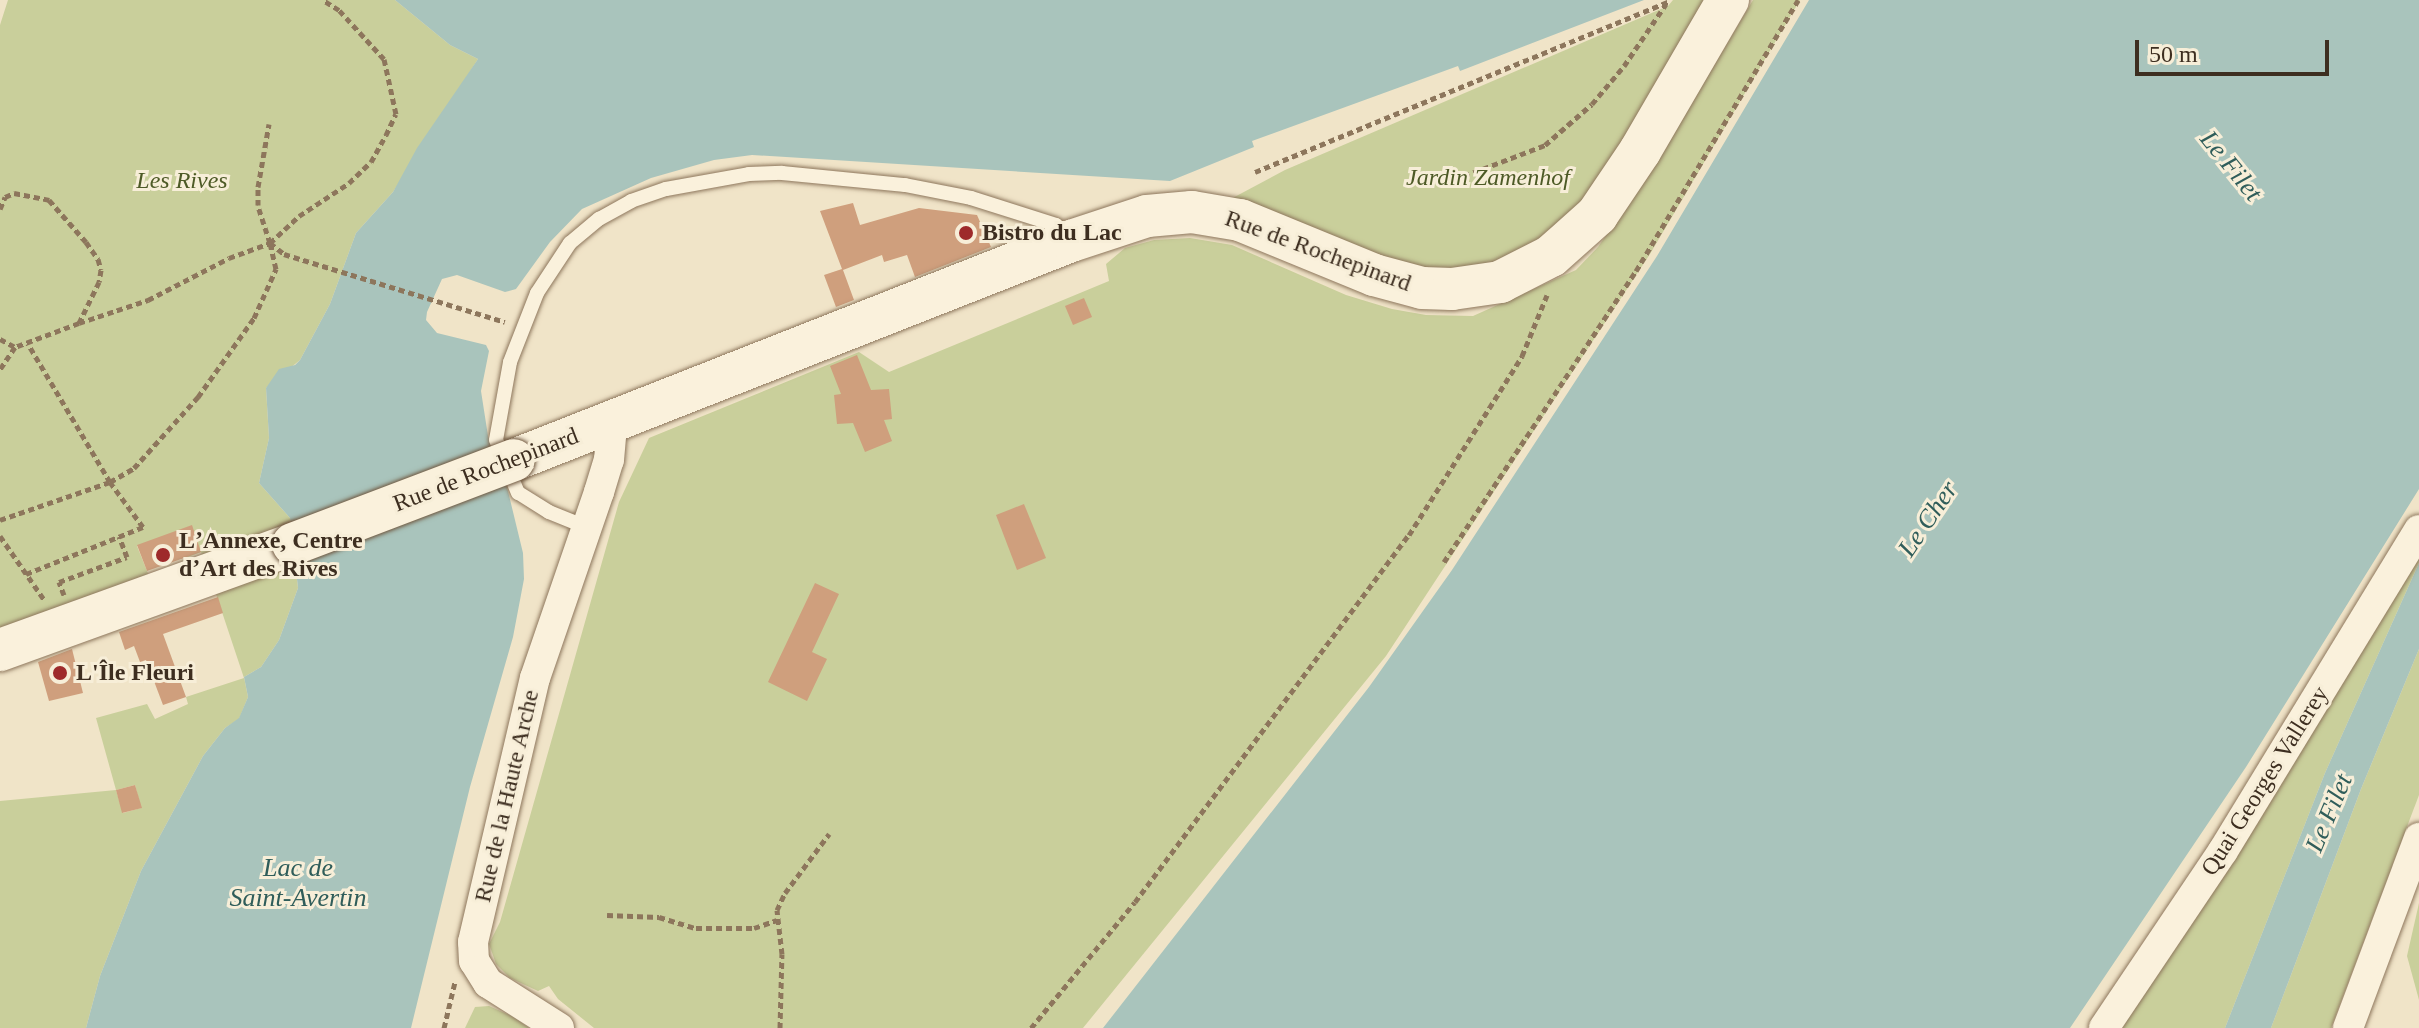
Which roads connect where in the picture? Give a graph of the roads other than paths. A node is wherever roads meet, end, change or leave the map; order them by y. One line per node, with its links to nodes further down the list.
1 (1728, 0): 2 (street, Rue de Rochepinard)
2 (1071, 241): 3 (street, Rue de Rochepinard); 4 (lane)
3 (612, 422): 4 (street, Rue de la Haute Arche); 6 (street, Rue de Rochepinard, bridge)
4 (586, 527): 8 (street, Rue de la Haute Arche)
5 (2419, 530): 9 (street, Quai Georges Vallerey)
6 (0, 650)
7 (2419, 838): 10 (street)
8 (559, 1028)
9 (2104, 1028)
10 (2348, 1028)

